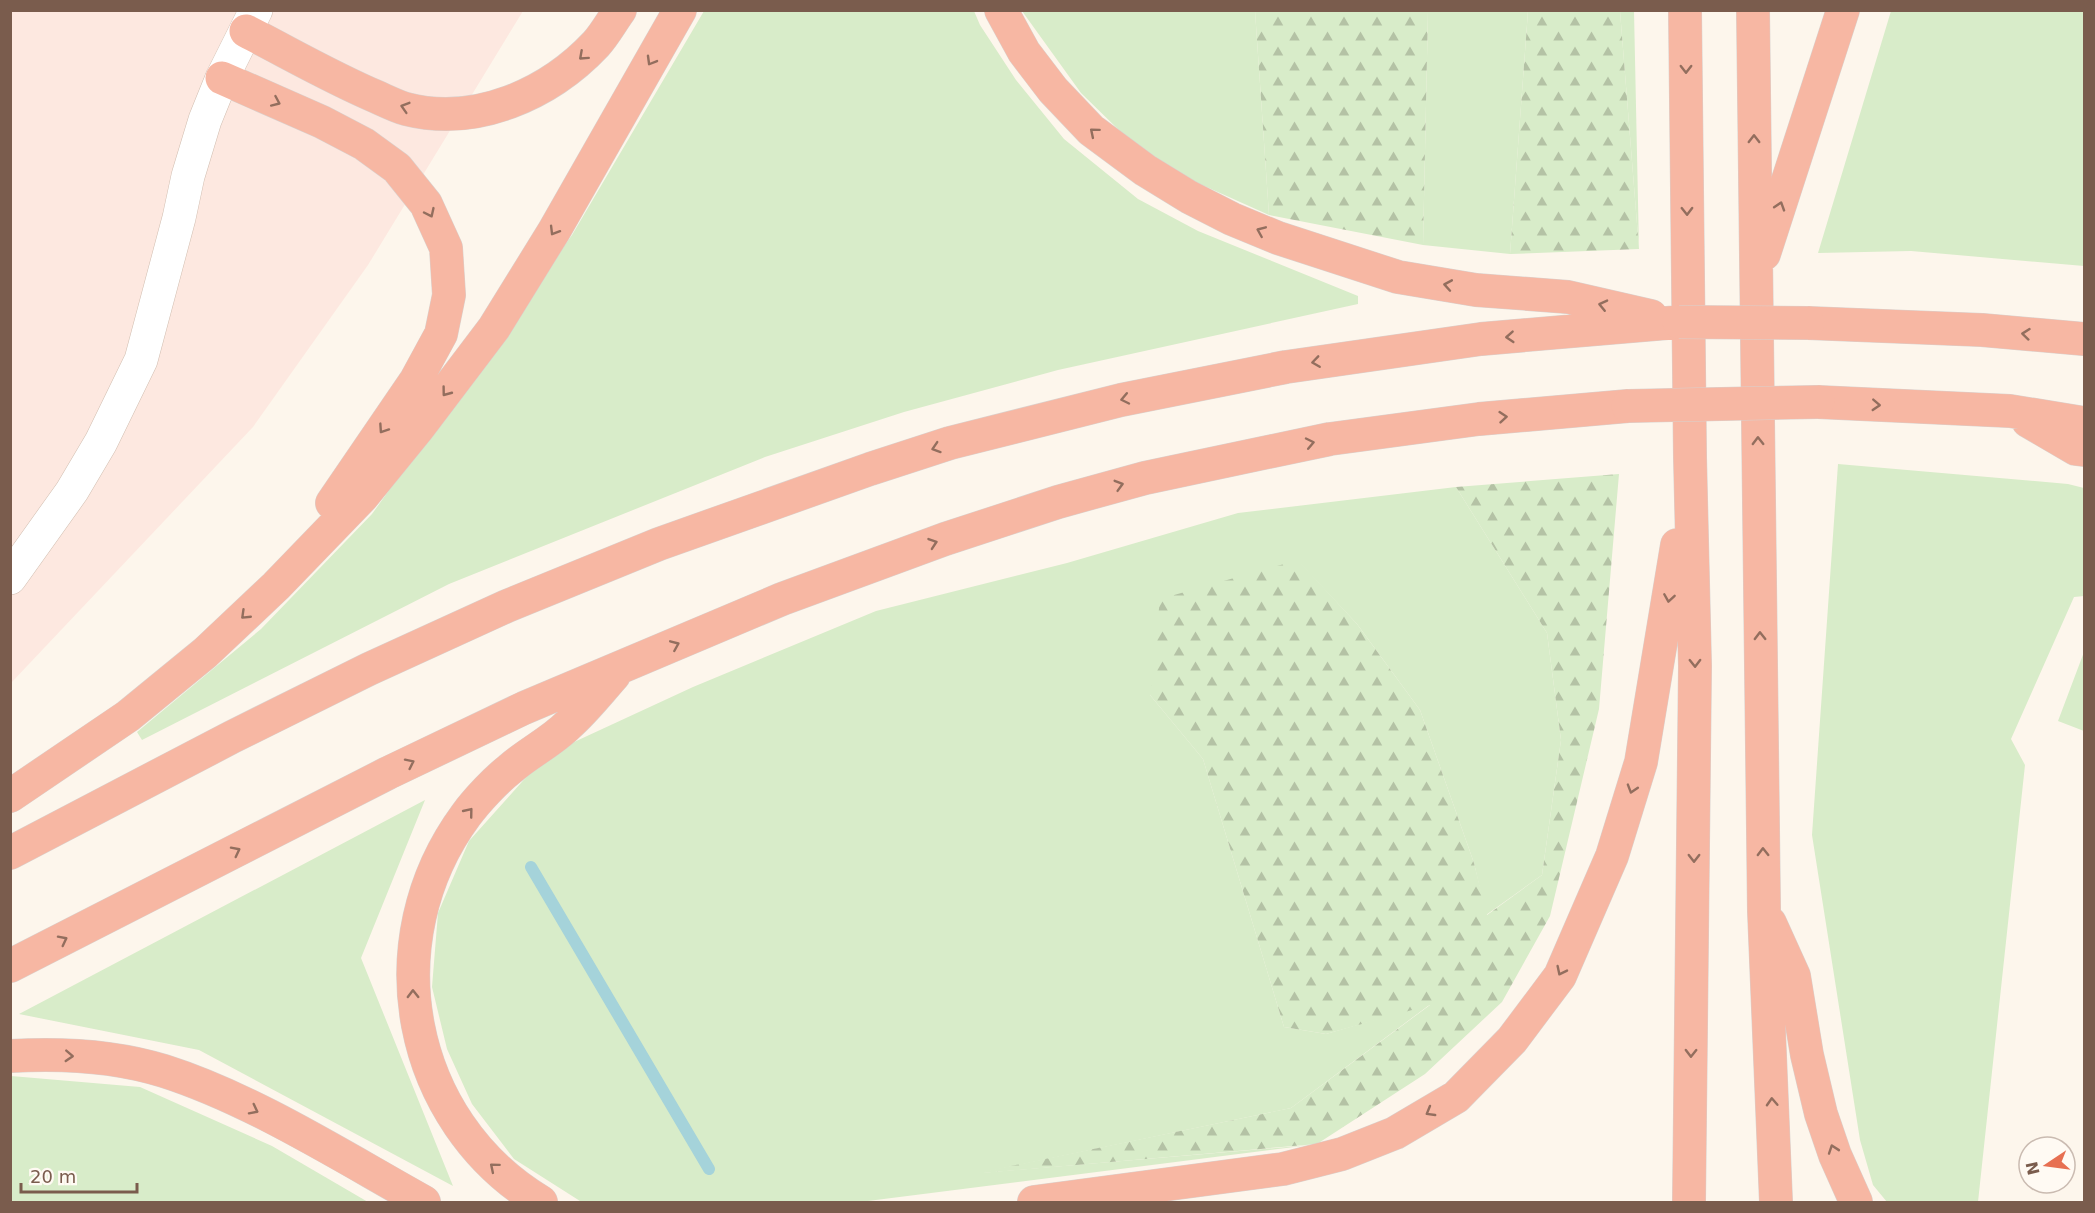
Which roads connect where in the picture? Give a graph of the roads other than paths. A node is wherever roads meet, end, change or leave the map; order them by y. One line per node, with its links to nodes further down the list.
1 (620, 10): 7 (highway, one-way to 7)
2 (680, 10): 17 (highway, one-way to 17)
3 (1001, 10): 10 (highway, one-way to 3)
4 (1685, 10): 15 (highway, one-way to 15)
5 (1754, 10): 9 (highway, one-way to 5)
6 (1843, 10): 9 (highway, one-way to 6)
7 (251, 21): 8 (street)
8 (222, 78): 16 (street); 17 (highway, one-way to 17)
9 (1756, 282): 21 (highway, one-way to 9)
10 (1679, 322): 11 (highway, one-way to 10, bridge); 20 (highway, one-way to 20)
11 (2085, 339)
12 (2010, 411): 13 (highway); 14 (highway); 18 (highway, one-way to 12, bridge)
13 (2085, 423)
14 (2085, 450)
15 (1690, 457): 26 (highway, one-way to 26); 27 (highway, one-way to 27)
16 (10, 578)
17 (276, 586): 19 (highway, one-way to 19)
18 (621, 668): 22 (highway, one-way to 18); 25 (highway, one-way to 18)
19 (10, 796)
20 (10, 853)
21 (1764, 910): 28 (highway, one-way to 21); 29 (highway, one-way to 21)
22 (10, 966)
23 (10, 1056): 24 (highway, one-way to 24)
24 (424, 1203)
25 (540, 1203)
26 (1034, 1203)
27 (1689, 1203)
28 (1776, 1203)
29 (1856, 1203)

